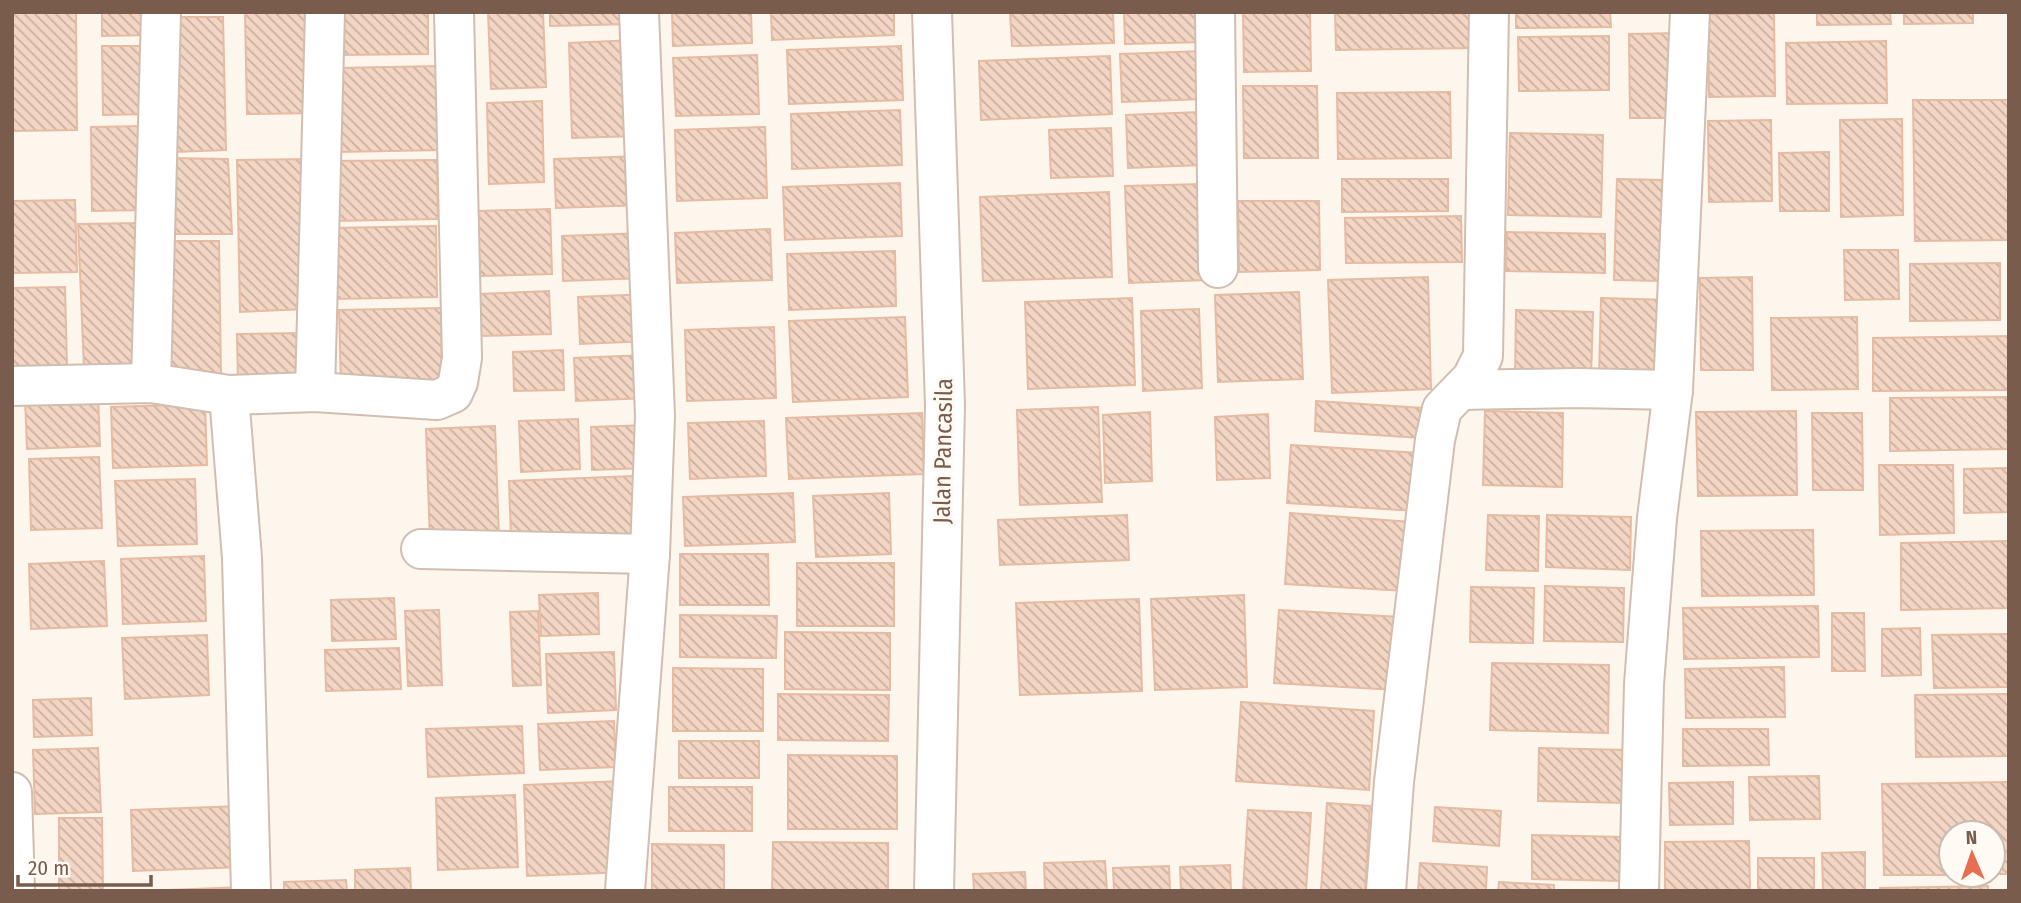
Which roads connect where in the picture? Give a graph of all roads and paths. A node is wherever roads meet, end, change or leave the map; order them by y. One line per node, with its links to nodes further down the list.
1 (162, 12): 10 (street)
2 (325, 12): 14 (street)
3 (454, 12): 14 (street)
4 (639, 12): 17 (street)
5 (932, 12): 22 (street, Jalan Pancasila)
6 (1215, 12): 9 (street)
7 (1489, 12): 12 (street)
8 (1690, 12): 13 (street)
9 (1218, 268)
10 (151, 383): 11 (street); 15 (street)
11 (12, 386)
12 (1461, 390): 13 (street); 23 (street)
13 (1672, 390): 24 (street)
14 (315, 392): 15 (street)
15 (229, 395): 20 (street)
16 (421, 549): 17 (street)
17 (650, 554): 21 (street)
18 (12, 792): 19 (street)
19 (15, 891)
20 (251, 891)
21 (625, 891)
22 (934, 891)
23 (1386, 891)
24 (1639, 891)

